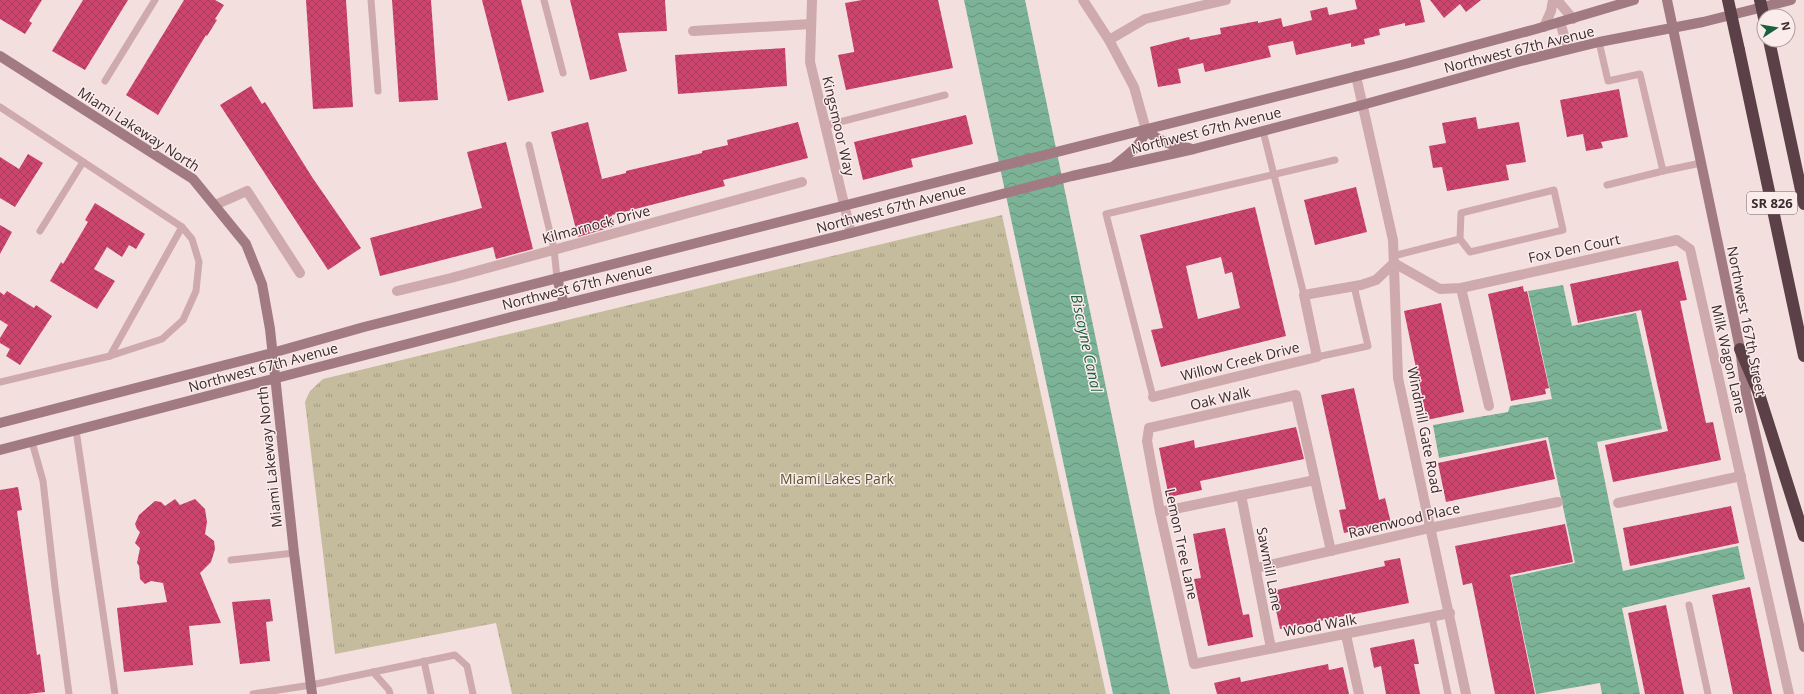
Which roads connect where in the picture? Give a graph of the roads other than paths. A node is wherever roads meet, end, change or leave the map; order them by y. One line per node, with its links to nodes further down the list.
1 (155, 0): 26 (lane)
2 (371, 0): 27 (lane)
3 (544, 0): 24 (lane)
4 (812, 0): 15 (street, Kingsmoor Way)
5 (1083, 0): 19 (street)
6 (1226, 0): 19 (street)
7 (1553, 0): 16 (street)
8 (1557, 0): 13 (street)
9 (1634, 0): 13 (main road, Northwest 67th Avenue)
10 (1667, 0): 17 (main road, Northwest 167th Street)
11 (1728, 0): 64 (highway, SR 826, bridge)
12 (1791, 0): 17 (main road, Northwest 67th Avenue)
13 (1573, 18): 14 (main road, Northwest 67th Avenue)
14 (1560, 22): 16 (main road, Northwest 67th Avenue); 22 (street)
15 (811, 24): 18 (street); 31 (street, Kingsmoor Way)
16 (1544, 27): 25 (main road, Northwest 67th Avenue)
17 (1673, 28): 20 (main road, Northwest 67th Avenue); 38 (main road, Northwest 167th Street)
18 (693, 32)
19 (1109, 40): 32 (street)
20 (1599, 42): 22 (main road, Northwest 67th Avenue); 40 (lane)
21 (1771, 48): 44 (highway, SR 826)
22 (1568, 49): 29 (main road, Northwest 67th Avenue)
23 (0, 56): 45 (main road, Miami Lakeway North)
24 (563, 73)
25 (1356, 76): 29 (street, Windmill Gate Road); 32 (main road, Northwest 67th Avenue)
26 (105, 81)
27 (378, 91)
28 (945, 95): 31 (lane)
29 (1362, 105): 33 (main road, Northwest 67th Avenue); 53 (street, Windmill Gate Road)
30 (0, 107): 37 (lane)
31 (824, 126): 46 (street, Kingsmoor Way)
32 (1146, 130): 35 (main road); 39 (main road); 46 (main road, Northwest 67th Avenue)
33 (1263, 131): 35 (main road, Northwest 67th Avenue); 41 (lane)
34 (529, 145): 52 (lane)
35 (1194, 149): 39 (main road, Northwest 67th Avenue)
36 (1335, 160): 41 (lane)
37 (83, 162): 47 (lane); 48 (lane)
38 (1701, 163): 40 (lane); 61 (main road, Northwest 167th Street)
39 (1111, 167): 49 (main road, Northwest 67th Avenue)
40 (1663, 172): 43 (lane)
41 (1274, 174): 59 (lane); 68 (lane)
42 (802, 182): 52 (street, Kilmarnock Drive)
43 (1607, 185)
44 (1804, 204)
45 (215, 205): 54 (street); 62 (main road, Miami Lakeway North)
46 (844, 206): 49 (street, Kingsmoor Way); 55 (main road, Northwest 67th Avenue)
47 (182, 227): 63 (lane); 63 (lane)
48 (40, 231)
49 (851, 233): 60 (main road, Northwest 67th Avenue)
50 (1460, 238): 50 (lane); 53 (lane)
51 (1690, 249): 57 (street, Fox Den Court); 75 (street, Milk Wagon Lane)
52 (554, 250): 55 (lane); 58 (street, Kilmarnock Drive)
53 (1394, 259): 56 (street); 57 (street, Fox Den Court); 81 (street, Windmill Gate Road)
54 (300, 273)
55 (557, 278): 60 (main road); 62 (main road, Northwest 67th Avenue)
56 (1354, 286): 59 (street); 65 (lane)
57 (1461, 288): 69 (street)
58 (397, 291)
59 (1304, 295): 65 (street, Willow Creek Drive)
60 (564, 304): 66 (main road, Northwest 67th Avenue)
61 (1740, 349): 82 (highway); 91 (main road, Northwest 167th Street)
62 (272, 353): 66 (main road, Miami Lakeway North); 70 (main road, Northwest 67th Avenue)
63 (110, 356): 67 (lane)
64 (1804, 356)
65 (1318, 357): 68 (street, Willow Creek Drive)
66 (275, 379): 72 (main road, Northwest 67th Avenue); 84 (main road, Miami Lakeway North)
67 (0, 382)
68 (1153, 397)
69 (1489, 406)
70 (0, 423)
71 (1149, 428): 76 (street, Oak Walk); 80 (street, Lemon Tree Lane)
72 (76, 430): 73 (main road, Northwest 67th Avenue); 98 (lane)
73 (32, 442): 74 (main road, Northwest 67th Avenue); 97 (lane)
74 (0, 450)
75 (1741, 476): 79 (street); 107 (street, Milk Wagon Lane)
76 (1315, 480): 77 (street); 83 (street)
77 (1241, 495): 80 (street); 86 (street, Sawmill Lane)
78 (1558, 502): 81 (street, Ravenwood Place)
79 (1618, 503)
80 (1160, 512): 94 (street, Lemon Tree Lane)
81 (1430, 528): 83 (street, Ravenwood Place); 88 (street, Windmill Gate Road)
82 (1804, 536)
83 (1331, 551): 86 (street, Ravenwood Place)
84 (294, 553): 85 (lane); 96 (main road, Miami Lakeway North)
85 (231, 560)
86 (1256, 568): 92 (street, Sawmill Lane)
87 (1689, 605): 106 (lane)
88 (1450, 613): 89 (street, Wood Walk); 105 (street, Windmill Gate Road)
89 (1432, 617): 90 (street, Wood Walk); 104 (lane)
90 (1346, 635): 92 (street, Wood Walk); 103 (street)
91 (1804, 647)
92 (1271, 648): 94 (street, Wood Walk)
93 (424, 662): 95 (lane); 101 (lane); 102 (lane)
94 (1194, 664)
95 (373, 672): 96 (lane); 100 (lane)
96 (311, 690): 99 (lane)
97 (69, 694)
98 (115, 694)
99 (253, 694)
100 (390, 694)
101 (431, 694)
102 (473, 694)
103 (1359, 694)
104 (1448, 694)
105 (1466, 694)
106 (1708, 694)
107 (1789, 694)

